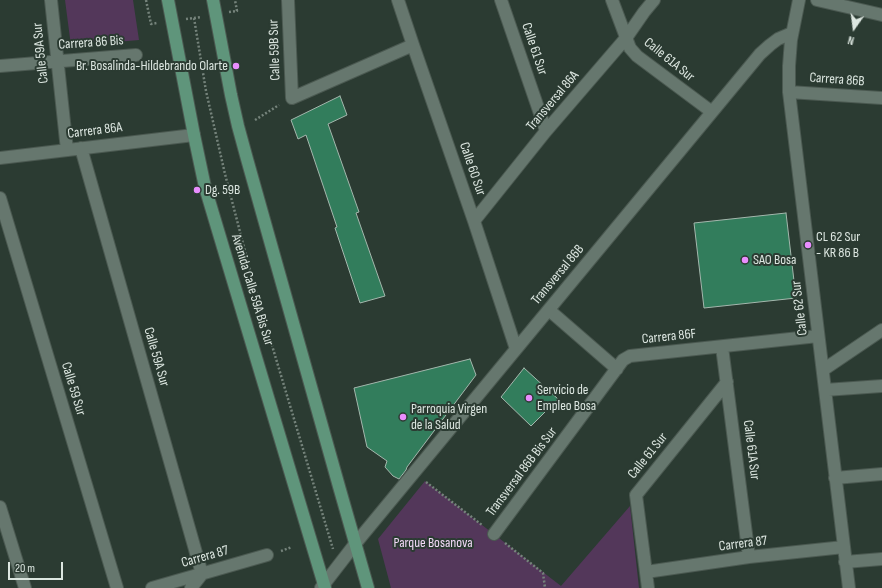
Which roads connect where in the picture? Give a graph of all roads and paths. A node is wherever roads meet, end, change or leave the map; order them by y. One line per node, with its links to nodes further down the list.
1 (51, 0): 21 (street, Calle 59A Sur)
2 (146, 0): 16 (path)
3 (168, 0): 16 (main road, Avenida Calle 59A Bis Sur)
4 (213, 0): 13 (main road, Avenida Calle 59A Bis Sur)
5 (236, 0): 13 (path)
6 (288, 0): 24 (street, Calle 59B Sur)
7 (398, 0): 19 (street, Calle 60 Sur)
8 (501, 0): 28 (street, Calle 61 Sur)
9 (612, 0): 18 (street, Calle 61A Sur)
10 (654, 0): 18 (street, Transversal 86A)
11 (799, 0): 17 (street, Calle 62 Sur)
12 (817, 0): 14 (street)
13 (216, 14): 15 (path); 50 (main road, Avenida Calle 59A Bis Sur)
14 (882, 15)
15 (194, 18): 16 (path); 49 (path)
16 (172, 21): 29 (main road, Avenida Calle 59A Bis Sur)
17 (792, 33): 23 (street, Calle 62 Sur); 26 (street, Transversal 86B)
18 (626, 38): 26 (street, Calle 61A Sur); 28 (street, Transversal 86A)
19 (413, 45): 24 (street); 34 (street, Calle 60 Sur)
20 (136, 55): 21 (street, Carrera 86 Bis)
21 (58, 61): 22 (street, Carrera 86 Bis); 31 (street, Calle 59A Sur)
22 (0, 66)
23 (789, 92): 25 (street, Carrera 86B); 37 (street, Calle 62 Sur)
24 (292, 98): 27 (path)
25 (882, 98)
26 (712, 112): 35 (street, Transversal 86B)
27 (255, 120)
28 (546, 131): 34 (street, Transversal 86A)
29 (194, 135): 30 (street, Carrera 86A); 58 (main road, Avenida Calle 59A Bis Sur)
30 (81, 148): 31 (street, Carrera 86A); 57 (street, Calle 59A Sur)
31 (67, 150): 32 (street, Carrera 86A)
32 (0, 158)
33 (0, 198): 60 (street, Calle 59 Sur)
34 (474, 221): 39 (street, Calle 60 Sur)
35 (549, 310): 39 (street, Transversal 86B); 40 (street)
36 (882, 330): 41 (street)
37 (818, 336): 38 (street, Carrera 86F); 41 (street, Calle 62 Sur)
38 (722, 347): 40 (street, Carrera 86F); 42 (street, Calle 61A Sur)
39 (516, 349): 50 (street, Transversal 86B)
40 (617, 369): 48 (street, Transversal 86B Bis Sur)
41 (823, 370): 44 (street, Calle 62 Sur)
42 (727, 382): 53 (street, Calle 61A Sur); 56 (street, Calle 61 Sur)
43 (882, 386): 44 (street)
44 (825, 390): 46 (street, Calle 62 Sur)
45 (882, 474): 46 (street)
46 (835, 478): 51 (street, Calle 62 Sur)
47 (0, 507): 59 (street)
48 (494, 534)
49 (330, 538)
50 (355, 544): 58 (street, Transversal 86B); 63 (main road, Avenida Calle 59A Bis Sur)
51 (844, 547): 53 (street, Carrera 87); 55 (street, Calle 62 Sur)
52 (267, 555): 57 (street, Carrera 87)
53 (749, 557): 56 (street, Carrera 87)
54 (882, 560): 55 (street)
55 (846, 562): 65 (street, Calle 62 Sur)
56 (646, 572): 64 (street, Calle 61 Sur)
57 (202, 574): 61 (street, Carrera 87); 62 (street)
58 (323, 587)
59 (25, 588)
60 (117, 588)
61 (152, 588)
62 (191, 588)
63 (368, 588)
64 (648, 588)
65 (849, 588)

